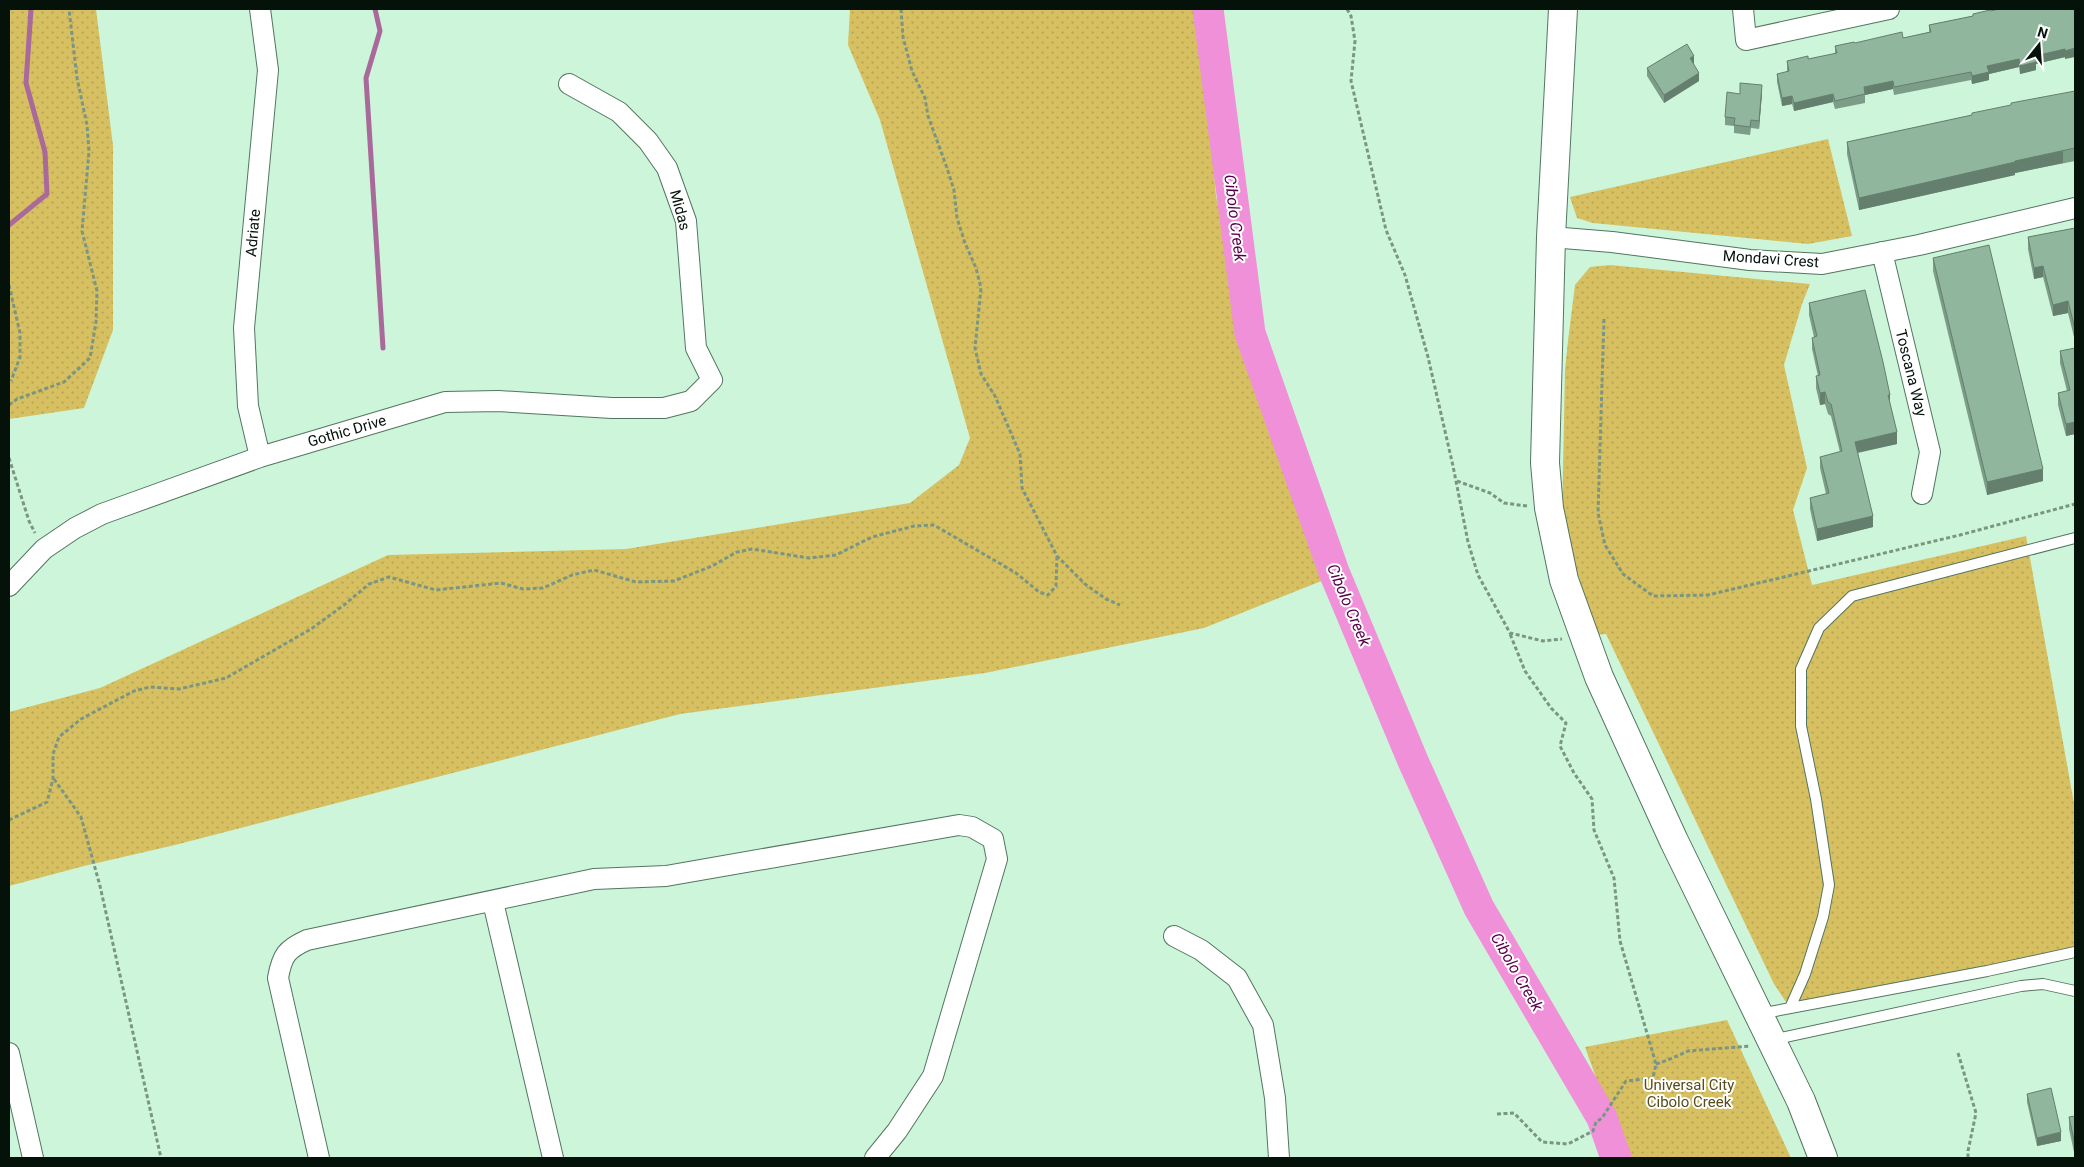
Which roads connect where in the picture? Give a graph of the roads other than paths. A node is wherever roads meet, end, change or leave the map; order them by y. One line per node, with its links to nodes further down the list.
1 (260, 9): 10 (street, Adriate)
2 (1563, 9): 7 (main road)
3 (1743, 9): 4 (street)
4 (1888, 9)
5 (569, 84): 9 (street, Midas)
6 (2075, 208): 8 (street, Mondavi Crest)
7 (1552, 237): 8 (street, Mondavi Crest); 19 (main road)
8 (1882, 252): 11 (street, Toscana Way)
9 (712, 380): 10 (street, Gothic Drive)
10 (260, 457): 13 (street, Gothic Drive)
11 (1922, 494)
12 (2075, 538): 18 (lane)
13 (9, 586)
14 (494, 902): 23 (street); 24 (street); 25 (street)
15 (1174, 936): 26 (street)
16 (2075, 952): 18 (lane)
17 (2075, 991): 20 (lane)
18 (1790, 1008): 19 (lane)
19 (1758, 1014): 20 (main road)
20 (1771, 1040): 27 (main road)
21 (9, 1053): 22 (street)
22 (33, 1158)
23 (319, 1158)
24 (553, 1158)
25 (875, 1158)
26 (1279, 1158)
27 (1823, 1158)

